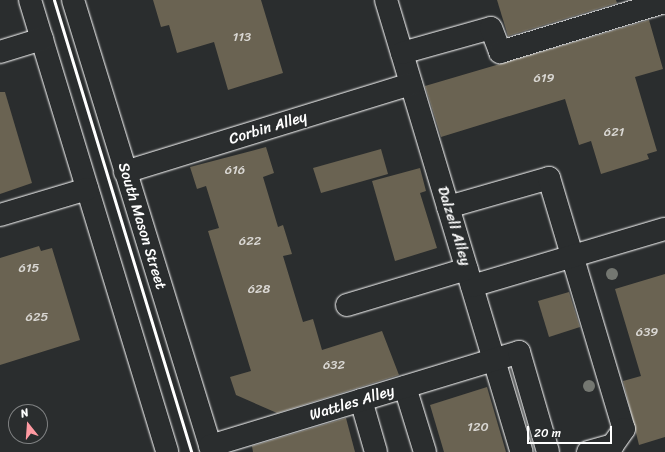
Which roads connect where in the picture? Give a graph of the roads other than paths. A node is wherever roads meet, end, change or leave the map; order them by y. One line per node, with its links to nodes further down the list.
1 (30, 0): 5 (street)
2 (73, 0): 9 (street, South Mason Street)
3 (386, 0): 7 (street, Dalzell Alley)
4 (665, 2): 7 (street)
5 (42, 39): 6 (street); 10 (street)
6 (0, 52)
7 (402, 53): 8 (street, Dalzell Alley)
8 (411, 84): 9 (street, Corbin Alley); 11 (street, Dalzell Alley)
9 (125, 172): 21 (street, South Mason Street)
10 (87, 189): 12 (street); 20 (street)
11 (448, 207): 14 (street); 15 (street, Dalzell Alley)
12 (0, 215)
13 (665, 229): 14 (street)
14 (572, 256): 15 (street); 28 (street)
15 (469, 277): 16 (street); 17 (street, Dalzell Alley)
16 (347, 305)
17 (494, 359): 18 (street, Wattles Alley); 26 (street, Dalzell Alley); 27 (street, Wattles Alley)
18 (405, 386): 19 (street, Wattles Alley); 25 (street)
19 (360, 400): 21 (street, Wattles Alley); 24 (street)
20 (160, 427): 22 (street); 23 (street)
21 (211, 449)
22 (161, 452)
23 (167, 452)
24 (376, 452)
25 (425, 452)
26 (522, 452)
27 (548, 452)
28 (588, 452)

